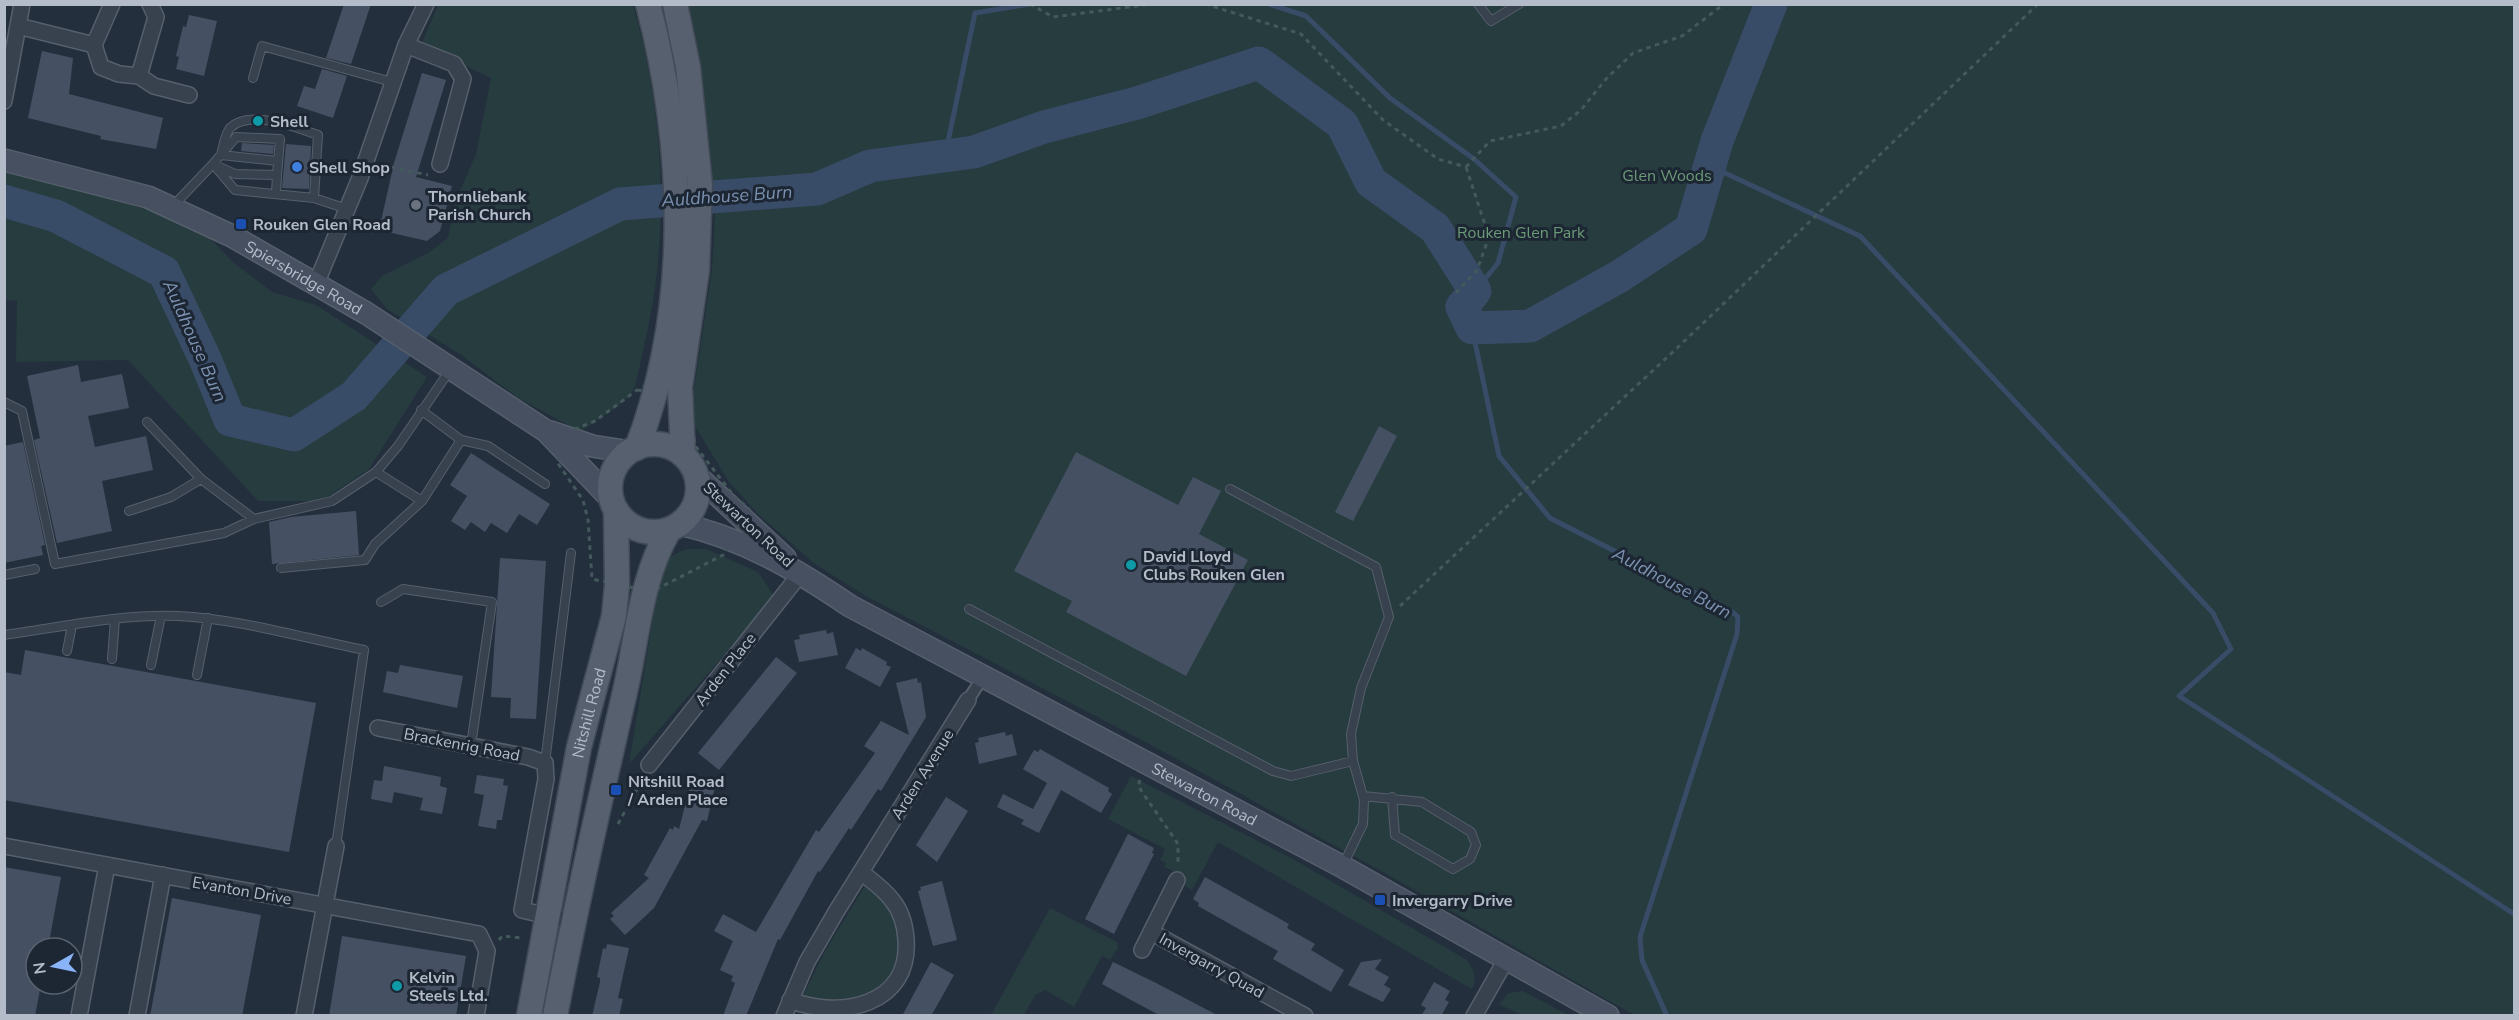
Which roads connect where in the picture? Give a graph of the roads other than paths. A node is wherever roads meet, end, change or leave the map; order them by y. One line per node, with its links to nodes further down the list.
1 (22, 4): 9 (street)
2 (112, 4): 10 (street)
3 (150, 4): 12 (street)
4 (426, 4): 11 (street)
5 (648, 4): 27 (main road)
6 (675, 4): 27 (main road)
7 (1478, 4): 8 (lane)
8 (1519, 4)
9 (18, 26): 10 (street); 16 (street)
10 (94, 45): 12 (street)
11 (406, 45): 14 (street); 21 (street)
12 (139, 76): 15 (street)
13 (254, 78): 14 (lane)
14 (393, 82): 26 (street)
15 (189, 95)
16 (5, 99)
17 (221, 155): 19 (lane); 19 (lane); 20 (lane); 24 (lane)
18 (4, 160): 25 (main road, Spiersbridge Road)
19 (278, 161): 22 (lane)
20 (213, 164): 22 (lane); 23 (lane); 25 (lane)
21 (440, 164)
22 (277, 175): 23 (lane)
23 (276, 194): 24 (lane)
24 (314, 198): 26 (lane)
25 (171, 208): 28 (main road, Spiersbridge Road)
26 (347, 209): 28 (street)
27 (688, 223): 35 (main road); 36 (main road)
28 (316, 285): 29 (main road, Spiersbridge Road)
29 (443, 364): 31 (lane); 34 (main road, Spiersbridge Road)
30 (4, 402): 45 (lane)
31 (421, 410): 33 (lane); 37 (lane)
32 (147, 422): 39 (lane)
33 (460, 441): 40 (lane); 42 (lane)
34 (566, 443): 35 (main road, Spiersbridge Road); 43 (main road, Spiersbridge Road)
35 (633, 450): 36 (main road); 43 (main road)
36 (683, 455): 38 (main road)
37 (376, 472): 42 (lane); 45 (lane)
38 (696, 475): 46 (main road); 50 (main road, Stewarton Road)
39 (201, 479): 44 (lane); 45 (lane)
40 (545, 484)
41 (1230, 489): 67 (lane)
42 (422, 501): 48 (lane)
43 (614, 505): 46 (main road); 80 (main road, Nitshill Road)
44 (129, 511)
45 (254, 519)
46 (675, 527): 50 (main road, Stewarton Road); 81 (main road, Nitshill Road)
47 (571, 553): 68 (lane)
48 (281, 568)
49 (35, 569): 51 (lane)
50 (801, 573): 63 (main road, Stewarton Road); 69 (street, Arden Place)
51 (4, 576)
52 (381, 602): 66 (lane)
53 (969, 609): 67 (lane)
54 (161, 616): 55 (lane); 56 (lane); 61 (lane)
55 (208, 618): 62 (lane); 73 (lane)
56 (115, 619): 57 (lane); 60 (lane)
57 (72, 626): 58 (lane); 59 (lane)
58 (4, 635)
59 (67, 651)
60 (112, 659)
61 (151, 665)
62 (197, 675)
63 (983, 677): 64 (street, Arden Avenue); 75 (main road, Stewarton Road)
64 (968, 700): 76 (street, Arden Avenue)
65 (378, 728): 66 (street, Brackenrig Road)
66 (471, 745): 68 (street, Brackenrig Road)
67 (1353, 761): 70 (lane)
68 (545, 763): 80 (street)
69 (649, 765)
70 (1363, 796): 71 (lane); 75 (lane)
71 (1392, 797): 71 (lane)
72 (4, 846): 74 (street, Evanton Drive)
73 (336, 846): 79 (street)
74 (107, 865): 77 (street, Evanton Drive); 86 (street)
75 (1343, 867): 84 (main road, Stewarton Road)
76 (861, 872): 85 (street, Arden Avenue); 85 (street)
77 (163, 875): 79 (street, Evanton Drive); 87 (street)
78 (1178, 880): 82 (street, Invergarry Quad)
79 (324, 905): 88 (street); 89 (street, Evanton Drive)
80 (546, 915): 81 (street); 90 (main road, Nitshill Road)
81 (573, 921): 91 (main road, Nitshill Road)
82 (1151, 932): 83 (street, Invergarry Quad); 93 (street, Invergarry Quad)
83 (1142, 950)
84 (1507, 958): 94 (street); 95 (main road, Stewarton Road)
85 (790, 1000): 92 (street, Arden Avenue)
86 (79, 1016)
87 (136, 1016)
88 (304, 1016)
89 (476, 1016)
90 (529, 1016)
91 (555, 1016)
92 (784, 1016)
93 (1305, 1016)
94 (1474, 1016)
95 (1608, 1016)

